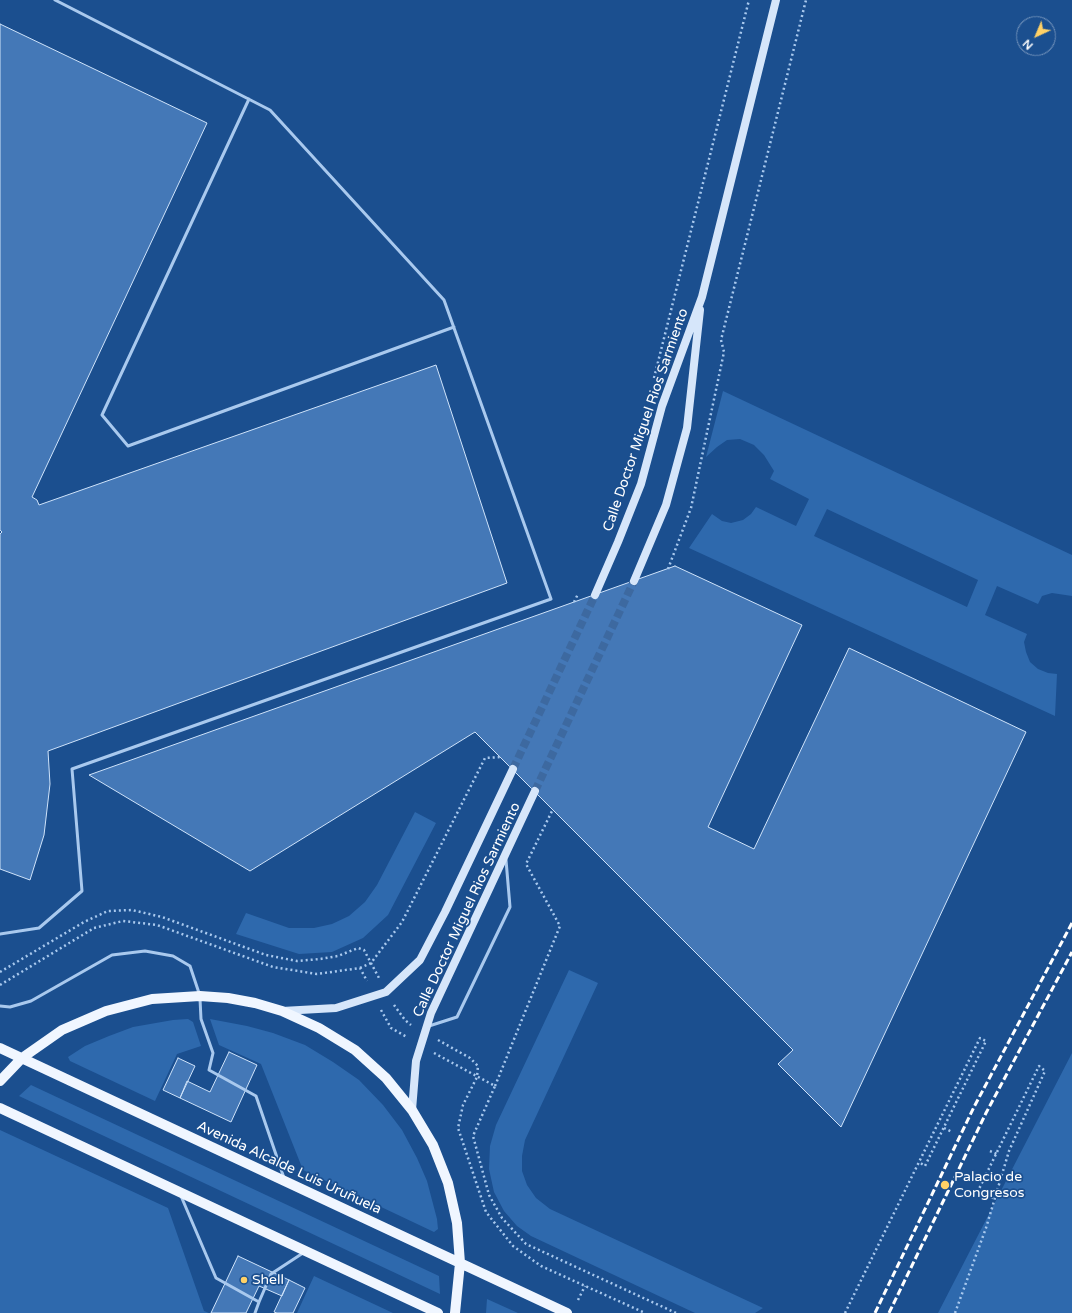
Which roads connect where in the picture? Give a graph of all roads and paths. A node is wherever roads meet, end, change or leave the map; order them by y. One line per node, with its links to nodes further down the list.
1 (54, 0): 5 (lane)
2 (749, 0): 8 (path)
3 (776, 0): 6 (main road, Calle Doctor Miguel Rios Sarmiento)
4 (806, 0): 9 (path)
5 (249, 99): 7 (lane); 7 (lane)
6 (702, 297): 10 (main road, Calle Doctor Miguel Rios Sarmiento); 12 (main road, Calle Doctor Miguel Rios Sarmiento)
7 (454, 327): 19 (lane)
8 (653, 381)
9 (668, 569)
10 (634, 581)
11 (581, 590): 13 (path)
12 (595, 595)
13 (574, 602)
14 (500, 757): 20 (path)
15 (513, 769): 28 (main road, Calle Doctor Miguel Rios Sarmiento)
16 (535, 791): 18 (main road, Calle Doctor Miguel Rios Sarmiento)
17 (553, 809): 38 (path)
18 (505, 855): 29 (main road, Calle Doctor Miguel Rios Sarmiento); 29 (lane)
19 (0, 934)
20 (371, 963): 21 (path); 22 (path); 23 (path)
21 (360, 968)
22 (0, 972)
23 (380, 979)
24 (200, 996): 26 (lane); 28 (main road); 35 (main road); 46 (lane)
25 (391, 1000): 30 (path)
26 (0, 1006)
27 (380, 1006): 31 (path)
28 (282, 1011): 40 (main road)
29 (427, 1026): 40 (main road, Calle Doctor Miguel Rios Sarmiento)
30 (415, 1027)
31 (411, 1040)
32 (440, 1040): 36 (path)
33 (0, 1048): 35 (main road, Avenida Alcalde Luis Uruñuela)
34 (432, 1052): 36 (path)
35 (22, 1058): 37 (main road); 46 (main road, Avenida Alcalde Luis Uruñuela)
36 (477, 1076): 38 (path); 56 (path)
37 (0, 1081)
38 (494, 1086): 57 (path)
39 (0, 1108): 47 (main road)
40 (412, 1110): 50 (main road)
41 (944, 1128): 42 (path); 45 (path); 45 (path)
42 (952, 1132)
43 (990, 1150): 44 (path)
44 (996, 1154): 48 (path); 48 (path)
45 (919, 1162): 58 (path)
46 (285, 1181): 50 (main road, Avenida Alcalde Luis Uruñuela)
47 (178, 1191): 49 (main road); 51 (lane)
48 (995, 1199): 59 (path)
49 (306, 1251): 51 (lane); 53 (main road)
50 (460, 1263): 54 (main road); 55 (main road, Avenida Alcalde Luis Uruñuela)
51 (259, 1302): 52 (lane)
52 (255, 1313)
53 (438, 1313)
54 (455, 1313)
55 (567, 1313)
56 (645, 1313)
57 (676, 1313)
58 (845, 1313)
59 (955, 1313)

